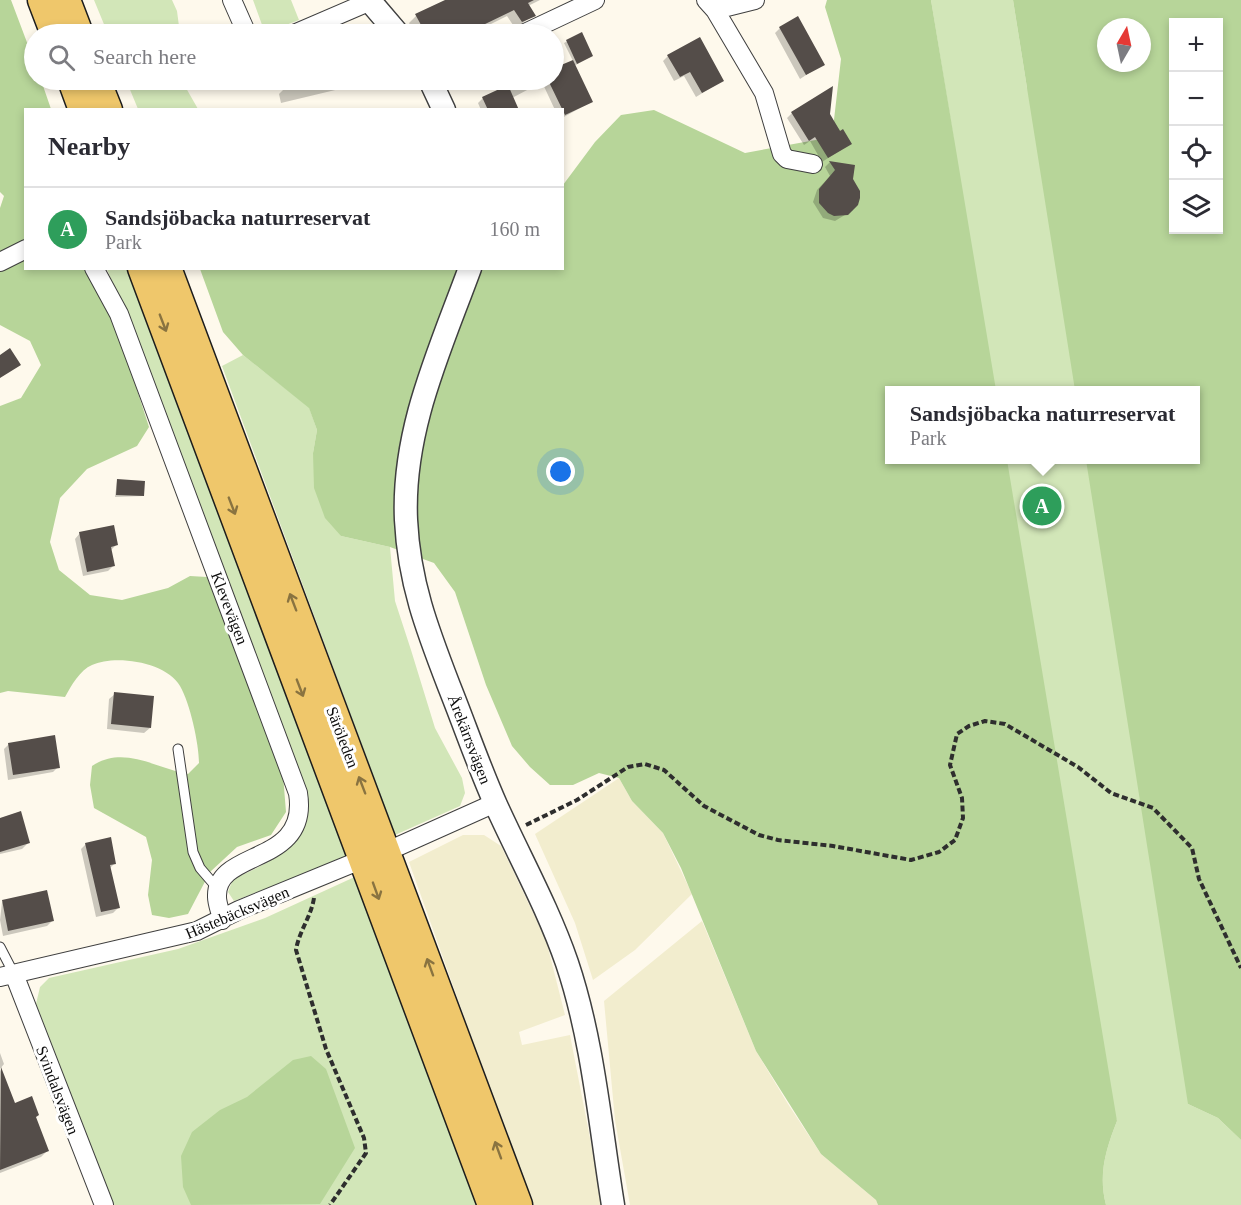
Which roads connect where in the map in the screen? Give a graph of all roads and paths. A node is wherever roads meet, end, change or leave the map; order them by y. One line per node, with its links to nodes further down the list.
1 (42, 0): 8 (main road)
2 (66, 0): 9 (main road)
3 (232, 0): 10 (street)
4 (371, 0): 11 (street); 12 (street)
5 (595, 0): 13 (street)
6 (755, 0): 7 (street)
7 (710, 5): 20 (street)
8 (51, 24)
9 (76, 24)
10 (243, 24)
11 (317, 24)
12 (390, 24)
13 (544, 24)
14 (76, 90): 17 (main road)
15 (100, 90): 18 (main road)
16 (436, 90): 19 (street)
17 (82, 108)
18 (107, 108)
19 (443, 108)
20 (813, 164)
21 (24, 250): 22 (street)
22 (0, 261)
23 (95, 270): 33 (street, Klevevägen)
24 (143, 270): 40 (main road, Säröleden, one-way to 40)
25 (169, 270): 41 (main road, Säröleden, one-way to 25)
26 (469, 270): 28 (street, Årekärrsvägen)
27 (178, 749): 33 (lane)
28 (495, 803): 29 (street, Årekärrsvägen); 30 (street)
29 (509, 832): 36 (path); 42 (street, Årekärrsvägen)
30 (399, 846)
31 (351, 864): 32 (street, Hästebäcksvägen)
32 (318, 878): 34 (street, Hästebäcksvägen); 39 (path)
33 (218, 889): 34 (street)
34 (222, 920): 37 (street, Hästebäcksvägen)
35 (0, 946): 37 (lane)
36 (1241, 968)
37 (7, 976): 38 (street, Svindalsvägen)
38 (104, 1205)
39 (330, 1205)
40 (492, 1205)
41 (518, 1205)
42 (613, 1205)

